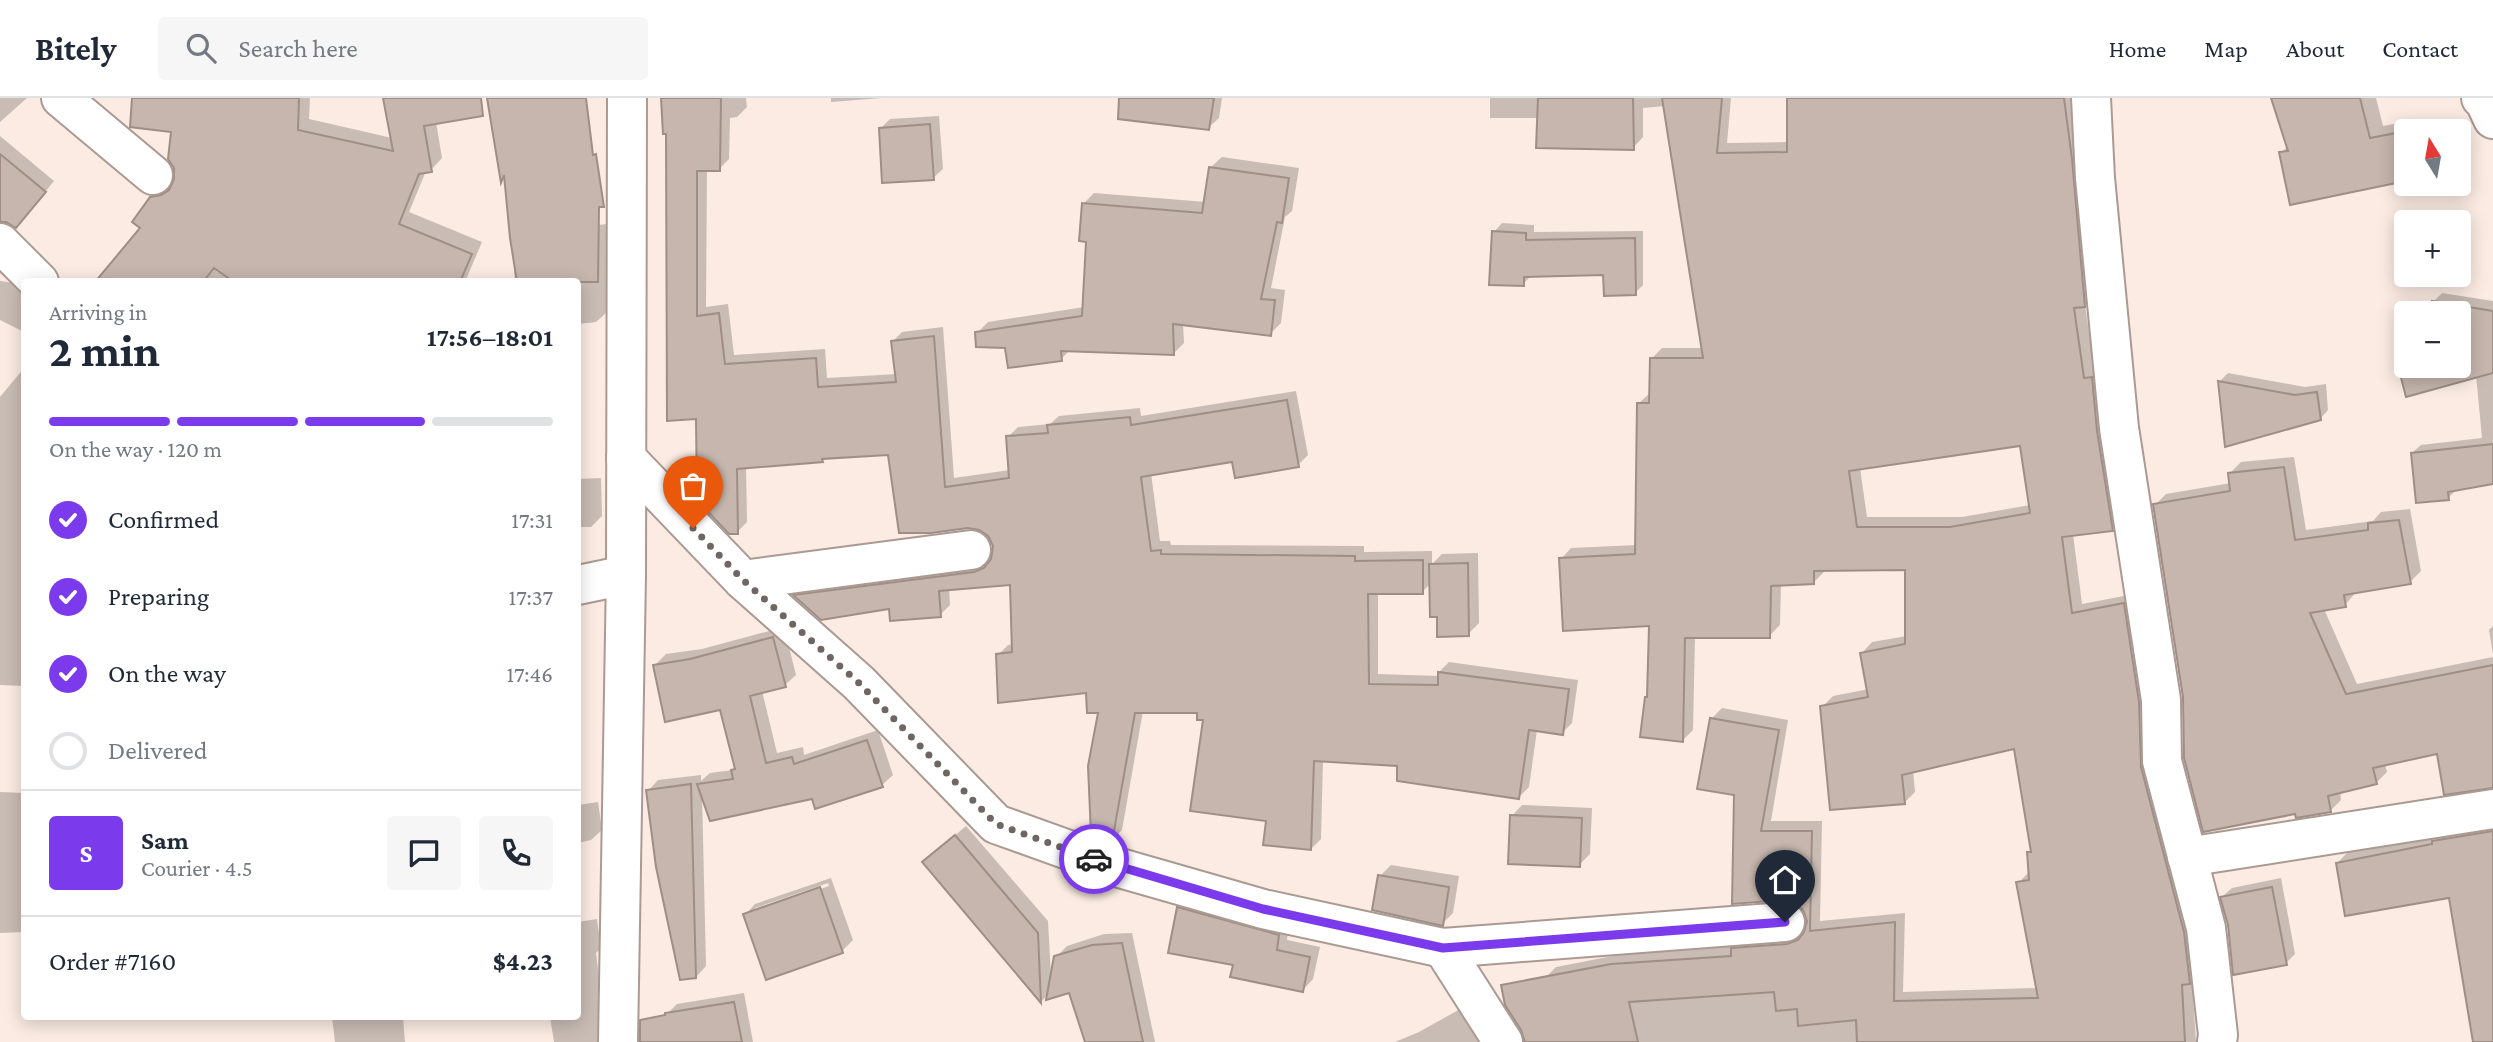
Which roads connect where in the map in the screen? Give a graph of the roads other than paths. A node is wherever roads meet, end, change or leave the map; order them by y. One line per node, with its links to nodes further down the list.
1 (61, 98): 6 (street)
2 (627, 98): 9 (street)
3 (2091, 98): 15 (street)
4 (2481, 98): 5 (street)
5 (2493, 119)
6 (153, 175)
7 (4, 256): 8 (street)
8 (34, 278)
9 (626, 458): 11 (street); 12 (street)
10 (971, 550): 12 (street)
11 (625, 575): 13 (street); 18 (street)
12 (743, 580): 17 (street)
13 (581, 584)
14 (2493, 809): 15 (street)
15 (2187, 858): 20 (street)
16 (1785, 922): 17 (street)
17 (1443, 948): 19 (street)
18 (618, 1042)
19 (1503, 1042)
20 (2217, 1042)

